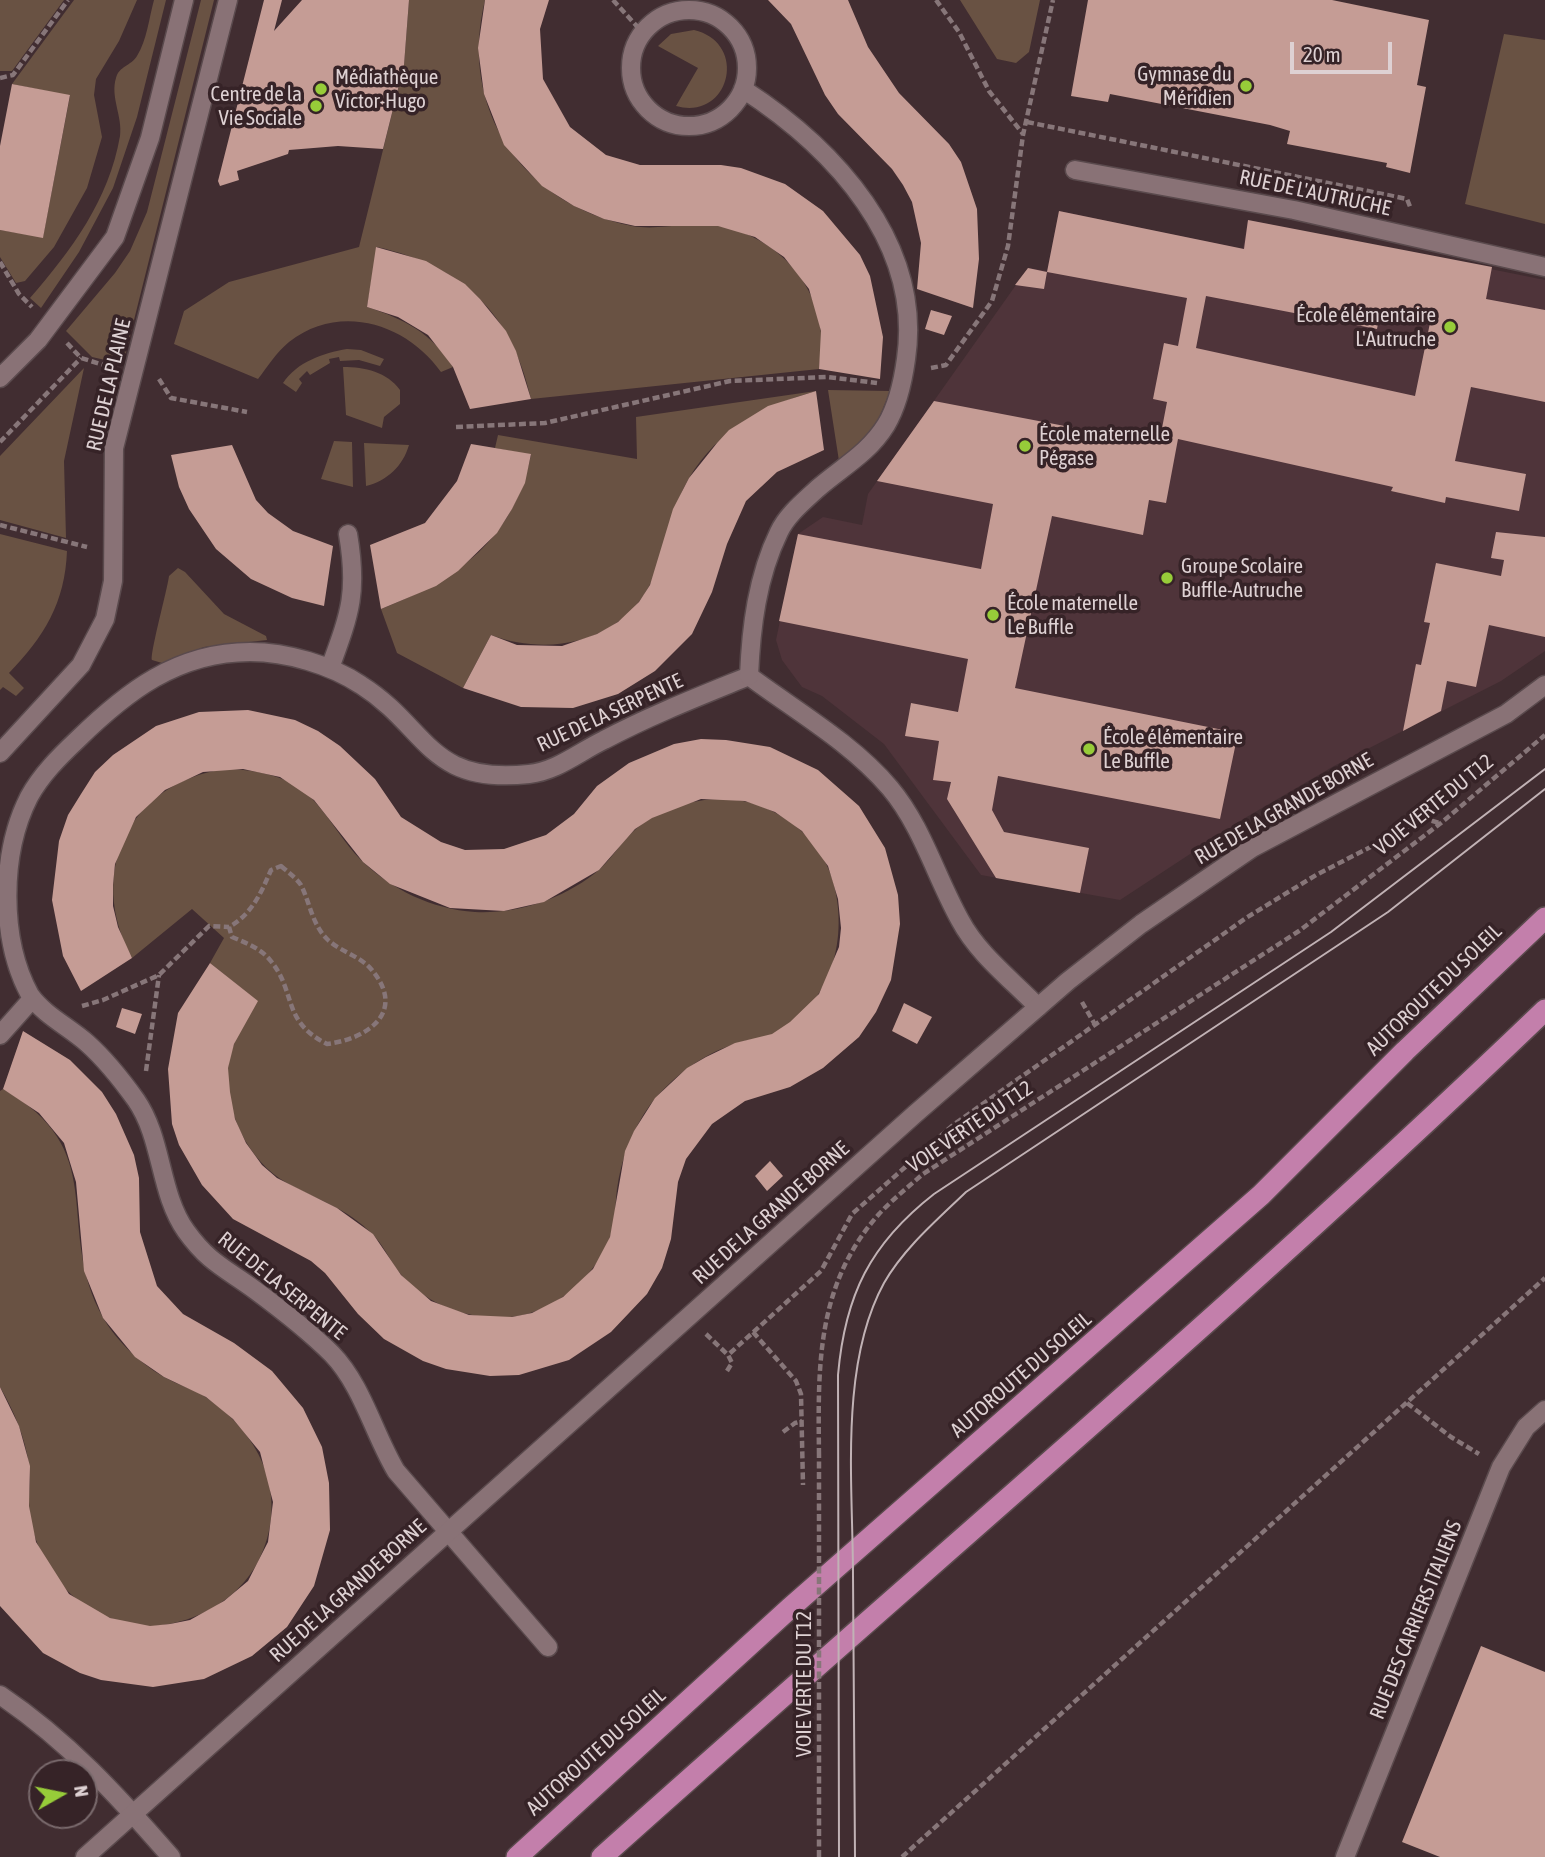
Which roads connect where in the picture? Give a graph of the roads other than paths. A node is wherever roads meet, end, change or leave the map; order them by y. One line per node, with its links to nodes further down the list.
1 (184, 0): 6 (street)
2 (228, 0): 11 (street, RUE DE LA PLAINE)
3 (743, 89): 3 (street); 9 (street)
4 (1075, 170): 5 (street, RUE DE L'AUTRUCHE)
5 (1545, 267)
6 (0, 378)
7 (348, 534): 8 (street)
8 (330, 668): 9 (street, RUE DE LA SERPENTE); 13 (street, RUE DE LA SERPENTE)
9 (749, 676): 14 (street)
10 (1545, 685): 14 (street, RUE DE LA GRANDE BORNE)
11 (0, 753)
12 (1545, 918): 24 (highway, AUTOROUTE DU SOLEIL)
13 (32, 999): 16 (street); 18 (street, RUE DE LA SERPENTE)
14 (1038, 1007): 18 (street, RUE DE LA GRANDE BORNE)
15 (1545, 1010): 25 (highway)
16 (0, 1035)
17 (1545, 1410): 26 (street, RUE DES CARRIERS ITALIENS)
18 (449, 1531): 19 (street, RUE DE LA SERPENTE); 21 (street, RUE DE LA GRANDE BORNE)
19 (548, 1647)
20 (0, 1695): 21 (street)
21 (134, 1814): 22 (street, RUE DE LA GRANDE BORNE); 23 (street)
22 (85, 1857)
23 (171, 1857)
24 (517, 1857)
25 (602, 1857)
26 (1345, 1857)

